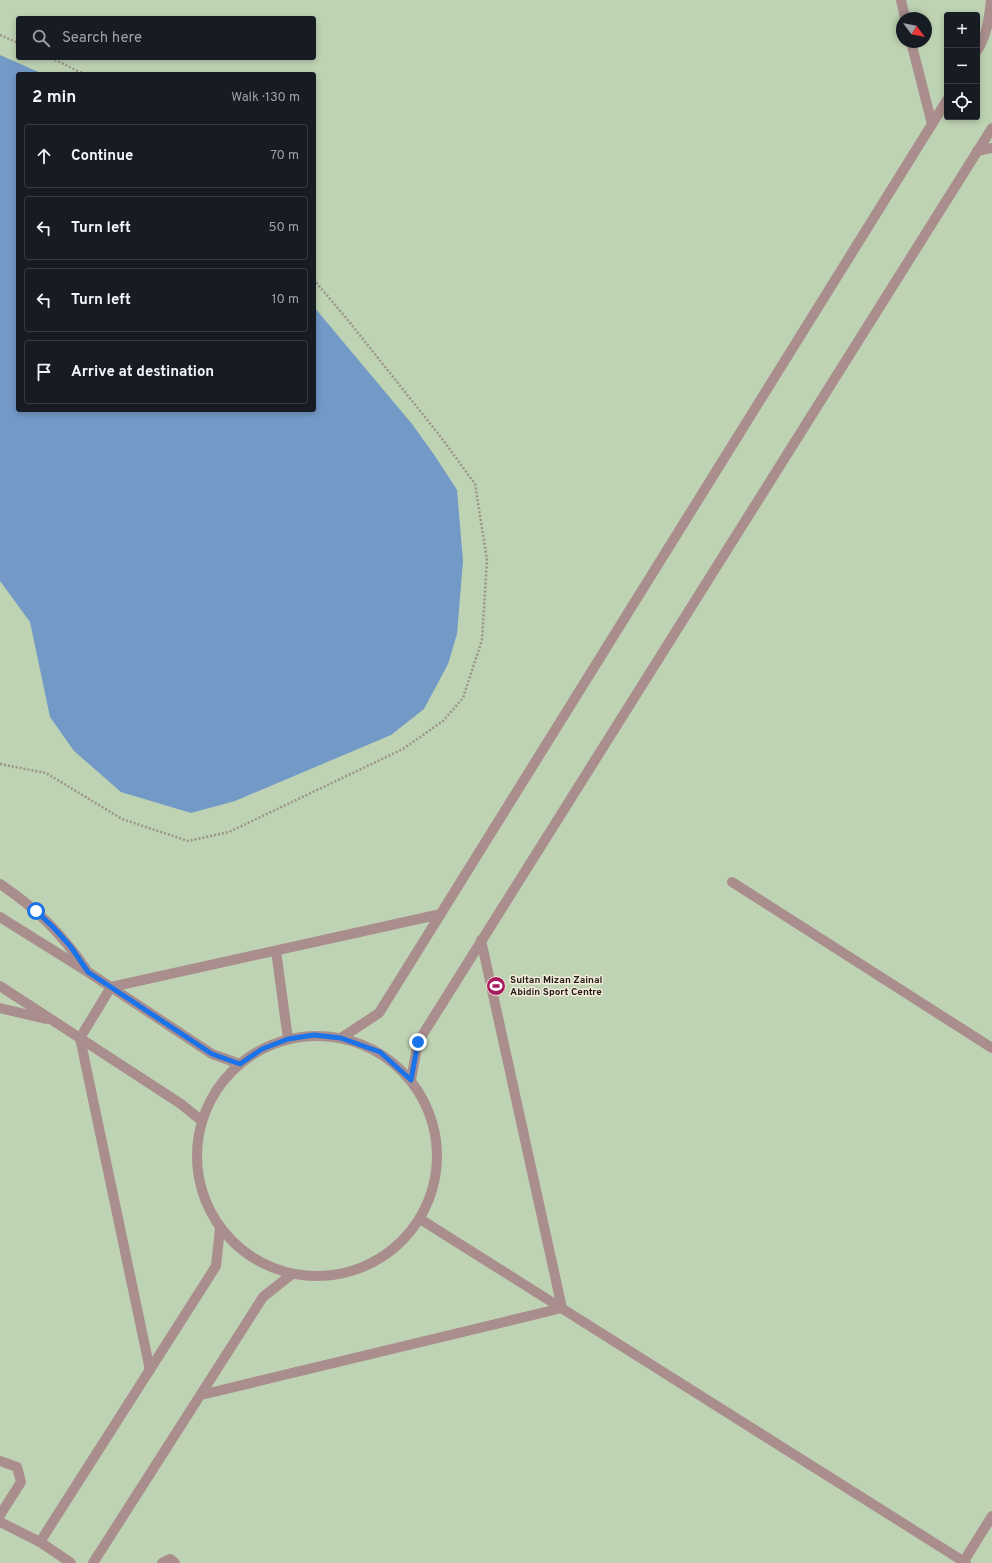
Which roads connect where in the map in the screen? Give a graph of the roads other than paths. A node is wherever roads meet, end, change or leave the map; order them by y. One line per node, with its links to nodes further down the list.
1 (901, 0): 3 (street)
2 (991, 0): 5 (street)
3 (904, 12)
4 (913, 48): 7 (street)
5 (979, 48)
6 (944, 105): 7 (street)
7 (932, 124): 13 (street)
8 (992, 128): 10 (street)
9 (992, 148): 10 (street)
10 (978, 151): 15 (street)
11 (732, 882): 25 (street)
12 (0, 884): 17 (street)
13 (441, 914): 16 (street); 23 (street)
14 (0, 917): 17 (street)
15 (481, 940): 27 (street); 32 (street)
16 (276, 951): 19 (street); 24 (street)
17 (88, 972): 19 (street)
18 (0, 986): 21 (street)
19 (111, 987): 22 (street); 26 (street)
20 (0, 1008): 21 (street)
21 (54, 1020): 22 (street)
22 (80, 1038): 28 (street); 33 (street)
23 (341, 1038): 24 (street); 27 (street)
24 (288, 1039): 26 (street)
25 (992, 1048)
26 (240, 1064): 28 (street)
27 (411, 1080): 29 (street)
28 (202, 1121): 30 (street)
29 (420, 1219): 31 (street); 32 (street)
30 (220, 1228): 31 (street); 33 (street)
31 (292, 1274): 34 (street)
32 (562, 1308): 34 (street); 40 (street)
33 (150, 1370): 39 (street)
34 (201, 1395): 42 (street)
35 (0, 1461): 36 (street)
36 (0, 1515)
37 (992, 1516): 40 (street)
38 (0, 1522): 39 (street)
39 (40, 1542): 41 (street)
40 (965, 1562)
41 (71, 1563)
42 (93, 1563)
43 (162, 1563): 44 (street)
44 (175, 1563)

